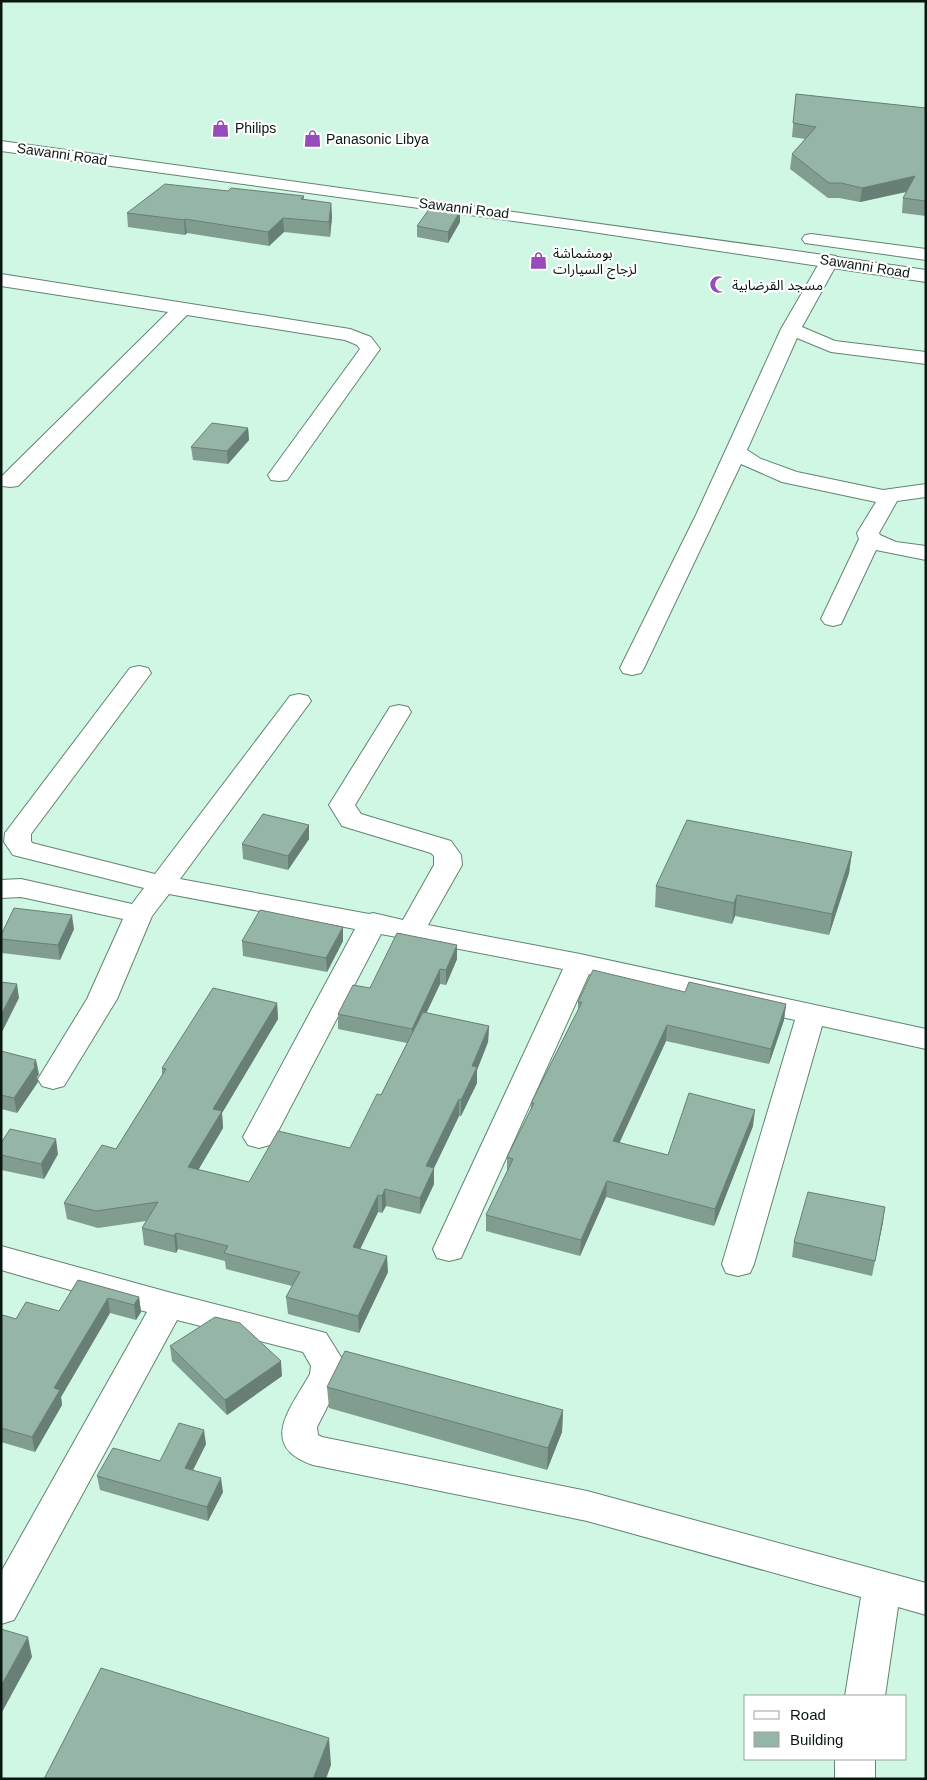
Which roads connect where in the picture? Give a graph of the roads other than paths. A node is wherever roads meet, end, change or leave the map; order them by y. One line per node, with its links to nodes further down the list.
1 (1, 146): 4 (main road, Sawanni Road)
2 (790, 236): 3 (main road, Sawanni Road)
3 (926, 256)
4 (830, 260): 5 (main road, Sawanni Road); 8 (main road)
5 (926, 276)
6 (1, 280): 7 (main road)
7 (182, 309): 11 (main road); 12 (main road)
8 (791, 330): 9 (main road); 10 (main road)
9 (926, 358)
10 (735, 452): 14 (main road); 18 (main road)
11 (279, 475)
12 (10, 481)
13 (926, 490): 14 (main road)
14 (883, 497): 15 (main road)
15 (870, 539): 16 (main road); 17 (main road)
16 (926, 553)
17 (833, 619)
18 (632, 668)
19 (140, 672): 22 (main road)
20 (299, 701): 22 (main road)
21 (399, 712): 26 (main road)
22 (162, 884): 24 (main road); 25 (main road)
23 (1, 889): 24 (main road)
24 (139, 914): 30 (main road)
25 (373, 922): 26 (main road); 31 (main road)
26 (412, 930): 27 (main road)
27 (580, 963): 28 (main road); 32 (main road)
28 (811, 1014): 29 (main road); 34 (main road)
29 (926, 1039)
30 (53, 1079)
31 (260, 1136)
32 (449, 1249)
33 (1, 1258): 35 (main road)
34 (738, 1264)
35 (168, 1305): 36 (main road); 38 (main road)
36 (882, 1586): 37 (main road); 39 (main road)
37 (926, 1599)
38 (1, 1608)
39 (865, 1695)
40 (855, 1760): 41 (main road)
41 (855, 1779)

